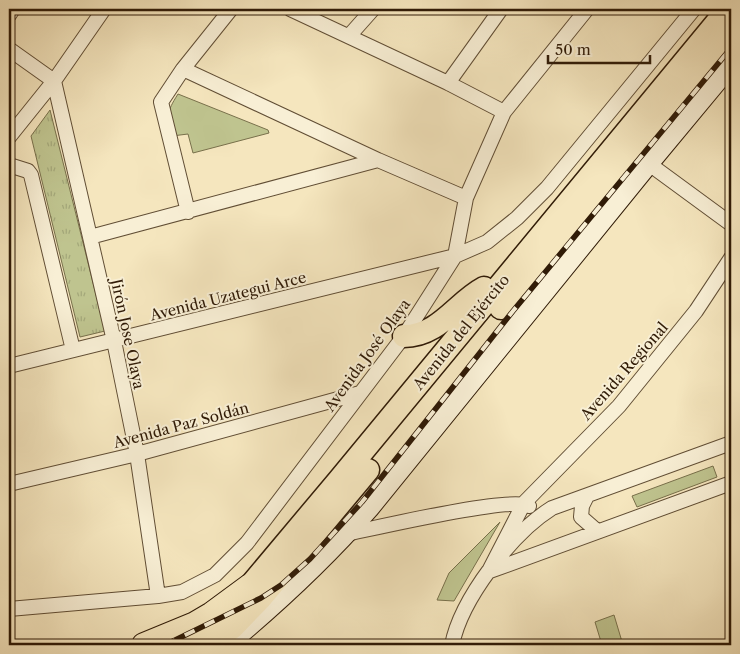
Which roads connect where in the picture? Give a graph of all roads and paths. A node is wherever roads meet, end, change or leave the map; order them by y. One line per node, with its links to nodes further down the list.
1 (13, 9): 10 (street)
2 (104, 9): 17 (street)
3 (231, 9): 15 (street)
4 (290, 9): 12 (street)
5 (373, 9): 12 (street)
6 (501, 9): 18 (street)
7 (587, 9): 19 (street)
8 (694, 9): 28 (street)
9 (728, 9): 16 (main road, Avenida del Ejército)
10 (9, 15)
11 (731, 35): 21 (main road, Avenida del Ejército)
12 (349, 36): 18 (street)
13 (9, 49): 17 (street)
14 (731, 64): 21 (main road, Avenida del Ejército)
15 (183, 69): 22 (street); 25 (street)
16 (671, 76): 21 (street); 30 (main road, Avenida del Ejército)
17 (54, 81): 20 (street); 27 (street, Jirón Jose Olaya)
18 (448, 83): 19 (street)
19 (504, 112): 24 (street)
20 (9, 138)
21 (641, 158): 26 (street); 44 (main road, Avenida del Ejército); 51 (main road, Avenida del Ejército)
22 (378, 160): 24 (street); 25 (street)
23 (9, 165): 33 (street)
24 (466, 198): 28 (street)
25 (188, 212): 27 (street)
26 (731, 224)
27 (90, 237): 32 (street, Jirón Jose Olaya)
28 (455, 256): 31 (street, Avenida José Olaya); 32 (street, Avenida Uzategui Arce)
29 (731, 258): 41 (street, Avenida Regional)
30 (500, 285): 31 (main road); 46 (main road, Avenida del Ejército)
31 (404, 336): 35 (street, Avenida José Olaya)
32 (114, 341): 33 (street, Avenida Uzategui Arce); 37 (street, Jirón Jose Olaya)
33 (73, 350): 34 (street, Avenida Uzategui Arce)
34 (9, 366)
35 (360, 393): 37 (street, Avenida Paz Soldán); 47 (street, Avenida José Olaya)
36 (731, 442): 40 (street)
37 (137, 454): 39 (street, Avenida Paz Soldán); 47 (street, Jirón Jose Olaya)
38 (731, 483): 43 (street)
39 (9, 484)
40 (587, 496): 42 (street); 43 (street)
41 (527, 500): 42 (street); 44 (street); 45 (street, Avenida Regional)
42 (542, 514): 45 (street)
43 (597, 531): 45 (street)
44 (346, 534): 52 (main road, Avenida del Ejército)
45 (490, 571): 53 (street)
46 (250, 586): 49 (highway); 50 (main road, Avenida del Ejército)
47 (158, 596): 48 (street, Avenida José Olaya)
48 (9, 609)
49 (144, 645)
50 (183, 645)
51 (210, 645)
52 (226, 645)
53 (452, 645)

